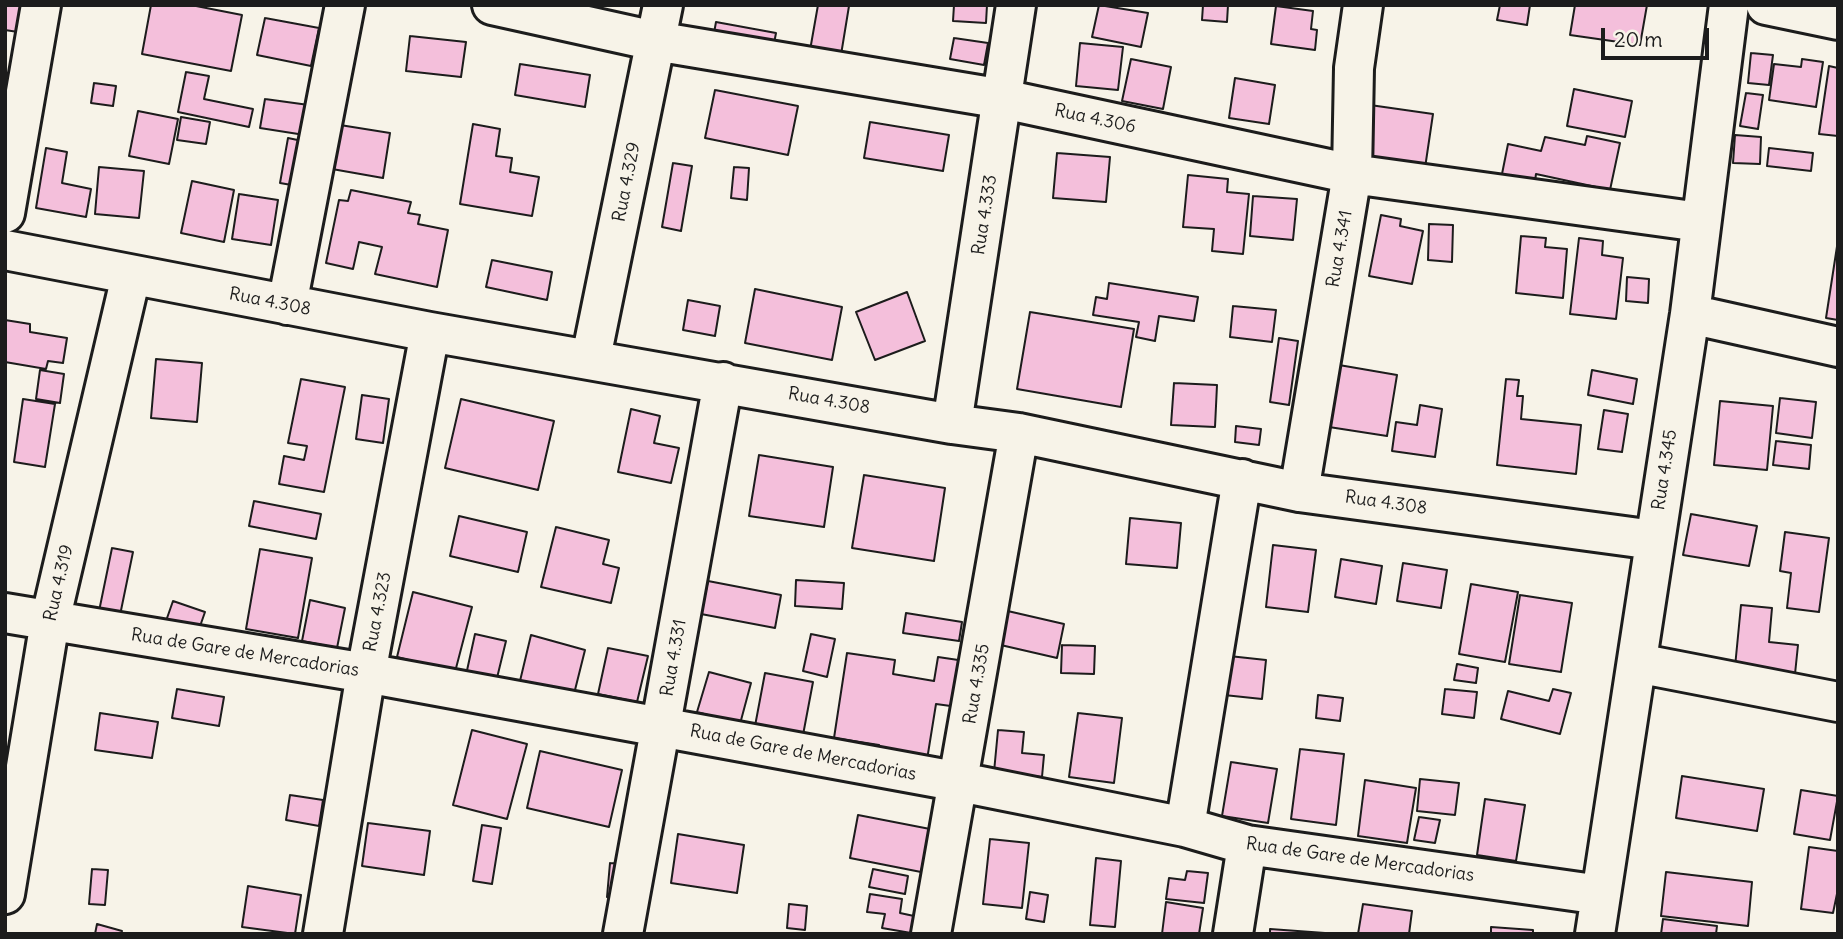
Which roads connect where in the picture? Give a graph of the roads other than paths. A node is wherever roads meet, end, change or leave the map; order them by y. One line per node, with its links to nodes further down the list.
1 (41, 5): 12 (street)
2 (345, 5): 16 (street)
3 (492, 5): 9 (street, Rua 4.306)
4 (1016, 5): 10 (street, Rua 4.333)
5 (1363, 5): 11 (street, Rua 4.341)
6 (1729, 5): 13 (street, Rua 4.345)
7 (1766, 5): 8 (street)
8 (1838, 20)
9 (659, 23): 10 (street, Rua 4.306); 20 (street, Rua 4.329)
10 (1003, 99): 11 (street, Rua 4.306); 22 (street, Rua 4.333)
11 (1352, 174): 13 (street, Rua 4.306); 25 (street, Rua 4.341)
12 (5, 213)
13 (1700, 222): 17 (street, Rua 4.345)
14 (5, 250): 15 (street, Rua 4.308)
15 (131, 276): 16 (street, Rua 4.308); 28 (street, Rua 4.319)
16 (287, 305): 18 (street, Rua 4.308)
17 (1690, 314): 19 (street); 26 (street, Rua 4.345)
18 (430, 332): 20 (street, Rua 4.308); 30 (street, Rua 4.323)
19 (1838, 347)
20 (591, 358): 21 (street, Rua 4.308)
21 (723, 382): 22 (street, Rua 4.308); 32 (street, Rua 4.331)
22 (952, 424): 23 (street, Rua 4.308)
23 (1019, 433): 24 (street, Rua 4.308); 33 (street, Rua 4.335)
24 (1242, 479): 25 (street, Rua 4.308); 34 (street)
25 (1299, 492): 26 (street, Rua 4.308)
26 (1654, 540): 29 (street, Rua 4.345)
27 (5, 613): 28 (street, Rua de Gare de Mercadorias)
28 (50, 621): 30 (street, Rua de Gare de Mercadorias); 36 (street, Rua 4.319)
29 (1637, 663): 31 (street); 37 (street, Rua 4.345)
30 (366, 673): 32 (street, Rua de Gare de Mercadorias); 38 (street, Rua 4.323)
31 (1838, 702)
32 (662, 726): 33 (street, Rua de Gare de Mercadorias); 39 (street, Rua 4.331)
33 (960, 782): 34 (street, Rua de Gare de Mercadorias); 40 (street, Rua 4.335)
34 (1185, 827): 35 (street, Rua de Gare de Mercadorias)
35 (1247, 845): 37 (street, Rua de Gare de Mercadorias); 41 (street)
36 (5, 894)
37 (1601, 895): 42 (street, Rua 4.345)
38 (323, 934)
39 (623, 934)
40 (931, 934)
41 (1233, 934)
42 (1595, 934)

